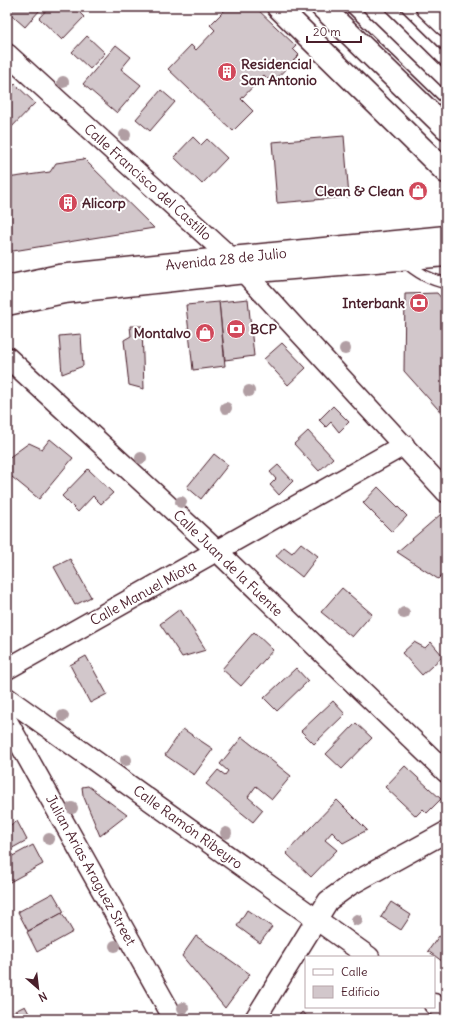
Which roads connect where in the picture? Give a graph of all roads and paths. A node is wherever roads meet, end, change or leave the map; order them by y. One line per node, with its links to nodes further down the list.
1 (278, 7): 11 (main road)
2 (322, 7): 10 (main road)
3 (351, 7): 9 (lane)
4 (390, 7): 8 (lane)
5 (427, 7): 6 (main road)
6 (446, 25)
7 (7, 54): 15 (street, Calle Francisco del Castillo)
8 (446, 62)
9 (446, 99)
10 (446, 128)
11 (446, 172)
12 (446, 237): 15 (main road, Avenida 28 de Julio)
13 (446, 255): 14 (main road, Avenida 28 de Julio)
14 (401, 259): 15 (main road, Avenida 28 de Julio); 16 (lane)
15 (238, 265): 17 (main road, Avenida 28 de Julio); 18 (main road, Avenida 28 de Julio); 20 (street, Calle Francisco del Castillo)
16 (446, 283)
17 (7, 287)
18 (7, 304)
19 (7, 357): 22 (street, Calle Juan de la Fuente)
20 (404, 445): 21 (street, Calle Francisco del Castillo); 22 (street, Calle Manuel Miota)
21 (446, 492)
22 (217, 551): 23 (street, Calle Manuel Miota); 26 (street, Calle Juan de la Fuente)
23 (7, 669)
24 (7, 698): 28 (street, Calle Ramón Ribeyro)
25 (7, 721): 32 (street, Julian Arias Araguez Street)
26 (446, 772)
27 (446, 832): 28 (street)
28 (318, 919): 29 (street, Calle Ramón Ribeyro); 33 (street)
29 (368, 956)
30 (435, 1005): 31 (street)
31 (446, 1013)
32 (174, 1019)
33 (255, 1019)

